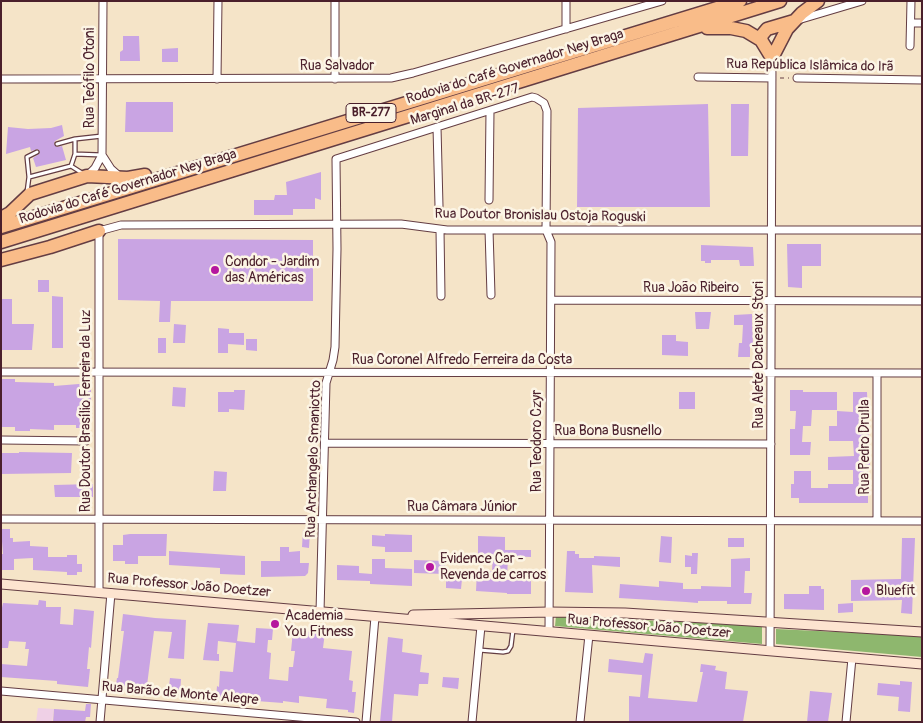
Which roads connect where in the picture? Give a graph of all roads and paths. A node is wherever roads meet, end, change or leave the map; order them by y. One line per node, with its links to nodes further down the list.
1 (103, 1): 24 (street, Rua Teófilo Otoni)
2 (218, 1): 25 (street)
3 (335, 1): 26 (street)
4 (566, 1): 15 (street)
5 (662, 1): 15 (street, Rua Salvador)
6 (780, 1): 14 (highway, Rodovia do Café Governador Ney Braga / BR-277)
7 (818, 1): 11 (highway)
8 (862, 1): 11 (street)
9 (911, 1): 12 (street)
10 (737, 2): 39 (highway, Rodovia do Café Governador Ney Braga / BR-277)
11 (794, 21): 16 (highway); 17 (highway)
12 (911, 23): 13 (street); 18 (street)
13 (922, 23)
14 (695, 27): 17 (highway); 55 (highway, Rodovia do Café Governador Ney Braga / BR-277)
15 (566, 29): 26 (street, Rua Salvador)
16 (782, 36): 17 (highway); 19 (highway)
17 (761, 40): 19 (highway)
18 (910, 46)
19 (772, 58): 21 (street, Rua Alete Dacheaux Stori)
20 (698, 77): 21 (street, Rua República Islâmica do Irã)
21 (772, 78): 22 (path, Rua República Islâmica do Irã); 52 (street, Rua Alete Dacheaux Stori)
22 (797, 78): 27 (street, Rua República Islâmica do Irã)
23 (1, 79): 24 (street, Rua Salvador)
24 (102, 79): 25 (street, Rua Salvador); 31 (street, Rua Teófilo Otoni)
25 (217, 79): 26 (street, Rua Salvador)
26 (335, 79)
27 (922, 80)
28 (544, 102): 29 (street, Marginal da BR-277); 51 (street, Rua Teodoro Czyr)
29 (490, 111): 30 (street, Marginal da BR-277); 44 (street)
30 (438, 127): 37 (street, Marginal da BR-277); 45 (street)
31 (102, 136): 32 (lane); 36 (street, Rua Teófilo Otoni)
32 (75, 139): 33 (lane); 35 (lane)
33 (57, 144)
34 (37, 152): 41 (lane)
35 (75, 154): 36 (lane); 38 (lane)
36 (102, 155): 40 (street); 42 (street)
37 (336, 159): 47 (street, Rua Archangelo Smaniotto)
38 (71, 166): 40 (lane); 41 (lane)
39 (192, 167): 42 (highway); 48 (highway, Rodovia do Café Governador Ney Braga / BR-277)
40 (87, 176): 42 (highway); 43 (highway)
41 (30, 177): 43 (lane)
42 (122, 178)
43 (26, 197): 46 (highway)
44 (489, 200)
45 (439, 206)
46 (1, 218)
47 (336, 224): 49 (street, Rua Doutor Bronislau Ostoja Roguski); 54 (street, Rua Doutor Bronislau Ostoja Roguski); 64 (street, Rua Archangelo Smaniotto)
48 (1, 226)
49 (440, 230): 50 (street, Rua Doutor Bronislau Ostoja Roguski); 58 (street)
50 (489, 230): 51 (street, Rua Doutor Bronislau Ostoja Roguski); 57 (street)
51 (546, 230): 52 (street, Rua Doutor Bronislau Ostoja Roguski); 59 (street, Rua Teodoro Czyr)
52 (772, 230): 53 (street, Rua Doutor Bronislau Ostoja Roguski); 60 (street, Rua Alete Dacheaux Stori)
53 (922, 230)
54 (98, 231): 56 (highway); 63 (street, Rua Doutor Brasílio Ferreira da Luz)
55 (1, 242)
56 (1, 260)
57 (491, 295)
58 (440, 296)
59 (551, 300): 60 (street, Rua João Ribeiro); 65 (street, Rua Teodoro Czyr)
60 (772, 301): 61 (street, Rua João Ribeiro); 66 (street, Rua Alete Dacheaux Stori)
61 (922, 301)
62 (1, 372): 63 (street, Rua Coronel Alfredo Ferreira da Costa)
63 (99, 372): 64 (street, Rua Coronel Alfredo Ferreira da Costa); 75 (street, Rua Doutor Brasílio Ferreira da Luz)
64 (330, 372): 65 (street, Rua Coronel Alfredo Ferreira da Costa); 71 (street, Rua Archangelo Smaniotto)
65 (550, 373): 66 (street, Rua Coronel Alfredo Ferreira da Costa); 72 (street, Rua Teodoro Czyr)
66 (771, 373): 67 (street, Rua Coronel Alfredo Ferreira da Costa); 73 (street, Rua Alete Dacheaux Stori)
67 (877, 373): 68 (street, Rua Coronel Alfredo Ferreira da Costa); 79 (street, Rua Pedro Drulla)
68 (922, 373)
69 (1, 440): 70 (street)
70 (86, 441)
71 (325, 443): 72 (street, Rua Bona Busnello); 76 (street, Rua Archangelo Smaniotto)
72 (550, 443): 73 (street, Rua Bona Busnello); 77 (street, Rua Teodoro Czyr)
73 (771, 444): 78 (street, Rua Alete Dacheaux Stori)
74 (1, 519): 75 (street, Rua Câmara Júnior)
75 (99, 519): 76 (street, Rua Câmara Júnior); 82 (street, Rua Doutor Brasílio Ferreira da Luz)
76 (323, 519): 77 (street, Rua Câmara Júnior); 84 (street, Rua Archangelo Smaniotto)
77 (550, 520): 78 (street, Rua Câmara Júnior); 85 (street, Rua Teodoro Czyr)
78 (771, 520): 79 (street, Rua Câmara Júnior); 87 (street, Rua Alete Dacheaux Stori)
79 (877, 521): 80 (street, Rua Câmara Júnior)
80 (922, 521)
81 (1, 584): 82 (main road, Rua Professor João Doetzer)
82 (98, 592): 83 (main road, Rua Professor João Doetzer)
83 (111, 593): 84 (main road, Rua Professor João Doetzer); 98 (street)
84 (320, 612): 86 (main road, Rua Professor João Doetzer)
85 (549, 612): 86 (main road, Rua Professor João Doetzer); 87 (main road, Rua Professor João Doetzer); 90 (street, Rua Teodoro Czyr)
86 (375, 616): 88 (main road, Rua Professor João Doetzer); 101 (street)
87 (770, 623): 91 (main road, Rua Professor João Doetzer); 94 (street, Rua Alete Dacheaux Stori)
88 (481, 626): 89 (main road, Rua Professor João Doetzer); 93 (street)
89 (513, 629): 90 (main road, Rua Professor João Doetzer); 93 (lane)
90 (549, 632): 92 (main road, Rua Professor João Doetzer)
91 (922, 632)
92 (589, 635): 94 (main road, Rua Professor João Doetzer); 103 (street)
93 (478, 650): 102 (street)
94 (770, 651): 95 (main road, Rua Professor João Doetzer)
95 (852, 658): 96 (main road, Rua Professor João Doetzer); 104 (street)
96 (922, 664)
97 (1, 691): 98 (street, Rua Barão de Monte Alegre)
98 (102, 700): 99 (street); 100 (street, Rua Barão de Monte Alegre)
99 (100, 722)
100 (356, 722)
101 (366, 722)
102 (472, 722)
103 (580, 722)
104 (846, 722)

